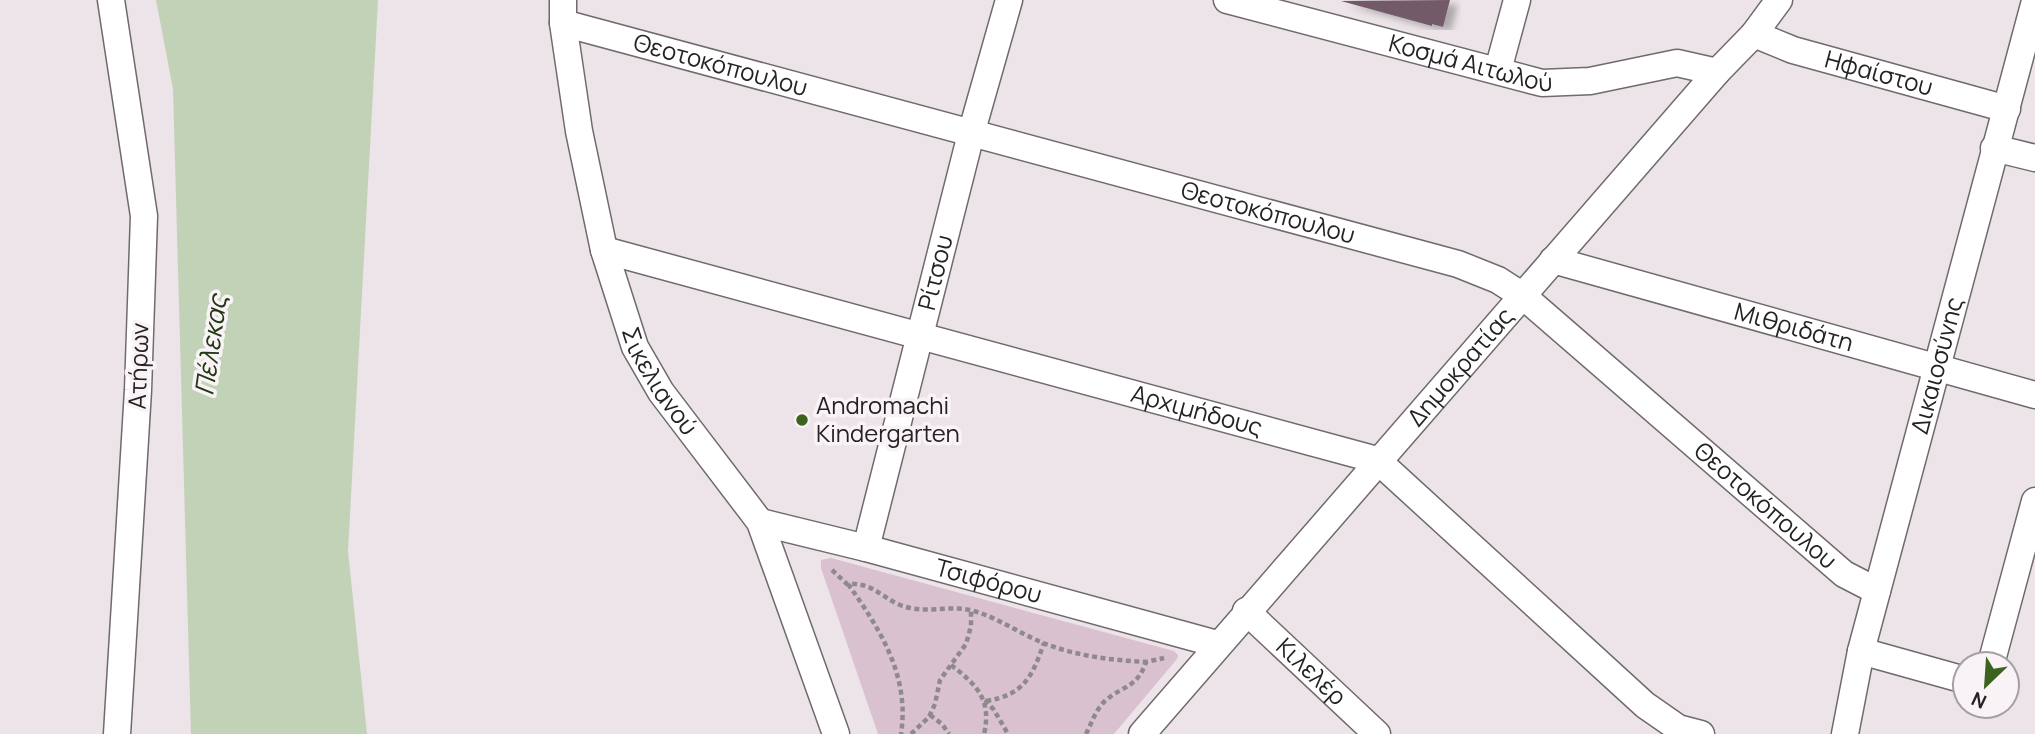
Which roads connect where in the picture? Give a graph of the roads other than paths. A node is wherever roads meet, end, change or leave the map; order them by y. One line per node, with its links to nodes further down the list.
1 (111, 0): 32 (street, Ατήρων)
2 (1009, 0): 13 (street, Ρίτσου)
3 (1227, 0): 7 (street, Κοσμά Αιτωλού)
4 (1517, 0): 10 (street)
5 (1779, 0): 9 (street, Δημοκρατίας)
6 (2035, 1): 12 (street, Δικαιοσύνης)
7 (1292, 8): 10 (street, Κοσμά Αιτωλού)
8 (563, 11): 13 (street, Θεοτοκόπουλου); 16 (street, Σικελιανού)
9 (1754, 34): 11 (street, Δημοκρατίας); 12 (street, Ηφαίστου)
10 (1498, 70): 11 (street, Κοσμά Αιτωλού)
11 (1717, 72): 17 (street, Δημοκρατίας)
12 (2007, 109): 14 (street, Δικαιοσύνης)
13 (971, 134): 18 (street, Θεοτοκόπουλου); 19 (street, Ρίτσου)
14 (1994, 148): 15 (street); 20 (street, Δικαιοσύνης)
15 (2035, 158)
16 (604, 250): 19 (street, Αρχιμήδους); 24 (street, Σικελιανού)
17 (1553, 260): 18 (street, Δημοκρατίας); 20 (street, Μιθριδάτη)
18 (1523, 296): 22 (street, Δημοκρατίας); 26 (street, Θεοτοκόπουλου)
19 (919, 337): 22 (street, Αρχιμήδους); 25 (street, Ρίτσου)
20 (1937, 368): 21 (street, Μιθριδάτη); 26 (street, Δικαιοσύνης)
21 (2035, 395)
22 (1377, 460): 27 (street, Δημοκρατίας); 36 (street, Αρχιμήδους)
23 (2035, 501): 29 (street)
24 (760, 522): 25 (street, Τσιφόρου); 33 (street, Σικελιανού)
25 (866, 548): 28 (street, Τσιφόρου)
26 (1877, 591): 30 (street, Δικαιοσύνης)
27 (1246, 611): 28 (street, Δημοκρατίας); 35 (street, Κιλελέρ)
28 (1217, 644): 34 (street, Δημοκρατίας)
29 (1995, 650)
30 (1861, 651): 31 (street); 37 (street, Δικαιοσύνης)
31 (1951, 676)
32 (117, 734)
33 (836, 734)
34 (1142, 734)
35 (1377, 734)
36 (1701, 734)
37 (1845, 734)

